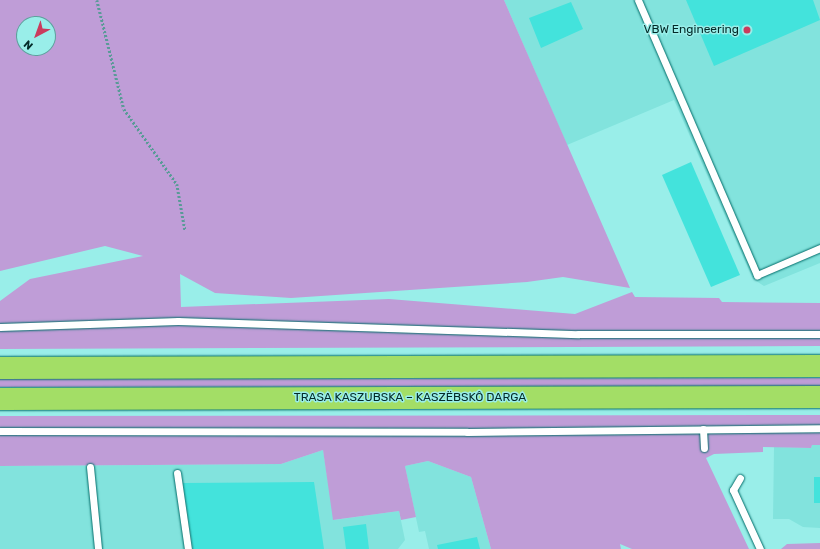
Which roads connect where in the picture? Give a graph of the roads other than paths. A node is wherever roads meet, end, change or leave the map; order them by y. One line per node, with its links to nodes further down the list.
1 (638, 0): 2 (lane)
2 (820, 248)
3 (0, 327): 4 (lane)
4 (820, 334)
5 (820, 366): 6 (highway)
6 (0, 368)
7 (820, 397): 8 (highway, TRASA KASZUBSKA – KASZËBSKÔ DARGA)
8 (0, 399)
9 (820, 428): 10 (lane)
10 (703, 429): 11 (lane); 12 (lane)
11 (0, 431)
12 (704, 448)
13 (90, 467): 16 (lane)
14 (177, 473): 17 (lane)
15 (740, 478): 18 (lane)
16 (98, 549)
17 (188, 549)
18 (760, 549)

